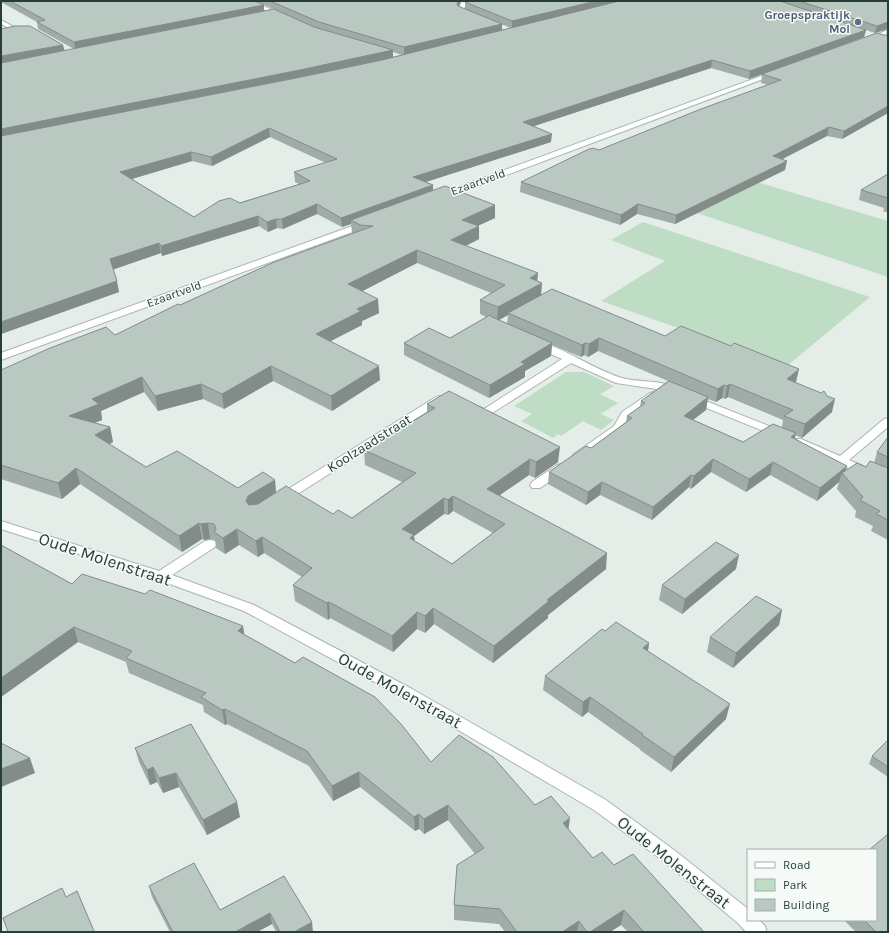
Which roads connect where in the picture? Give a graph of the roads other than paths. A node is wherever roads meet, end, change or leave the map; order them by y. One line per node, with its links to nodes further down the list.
1 (246, 1): 3 (street)
2 (465, 1): 5 (street)
3 (276, 13): 4 (street); 6 (street)
4 (261, 16)
5 (476, 18)
6 (290, 19)
7 (1, 22): 8 (street)
8 (9, 32)
9 (888, 32): 11 (street)
10 (864, 33): 11 (street)
11 (874, 37): 12 (street); 13 (street)
12 (888, 41)
13 (859, 42)
14 (786, 70): 15 (street, Ezaartveld)
15 (432, 200)
16 (373, 221): 18 (street, Ezaartveld)
17 (530, 341): 19 (street)
18 (1, 358)
19 (570, 359): 20 (street); 23 (street)
20 (665, 387): 26 (street); 28 (street)
21 (453, 397): 29 (street, Koolzaadstraat)
22 (466, 404): 23 (street)
23 (485, 413): 24 (street)
24 (498, 420)
25 (888, 421): 26 (street)
26 (842, 460): 27 (street)
27 (888, 482)
28 (536, 485)
29 (274, 504)
30 (1, 525): 32 (street, Oude Molenstraat)
31 (210, 544): 32 (street)
32 (161, 576): 33 (street, Oude Molenstraat)
33 (758, 932)

